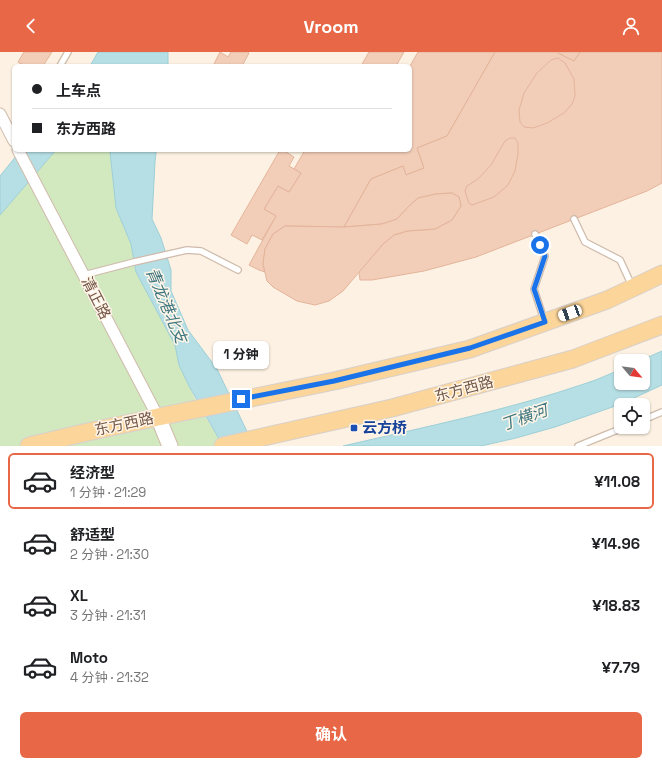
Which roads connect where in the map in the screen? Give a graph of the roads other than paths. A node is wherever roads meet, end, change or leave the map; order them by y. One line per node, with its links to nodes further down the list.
1 (68, 52): 2 (lane)
2 (61, 64)
3 (0, 114): 4 (street)
4 (12, 138)
5 (19, 152): 10 (street, 清正路)
6 (574, 219): 11 (lane)
7 (535, 234): 12 (lane)
8 (238, 270): 10 (lane)
9 (662, 274): 11 (main road)
10 (84, 275): 15 (street, 清正路)
11 (633, 288): 12 (main road)
12 (545, 322): 15 (main road, 东方西路)
13 (662, 325): 21 (main road, 东方西路)
14 (662, 412): 16 (lane)
15 (158, 417): 18 (main road, 东方西路); 19 (street, 清正路); 20 (street, 清正路)
16 (650, 417)
17 (614, 431): 22 (lane)
18 (29, 446)
19 (163, 446)
20 (170, 446)
21 (223, 446)
22 (578, 446)

